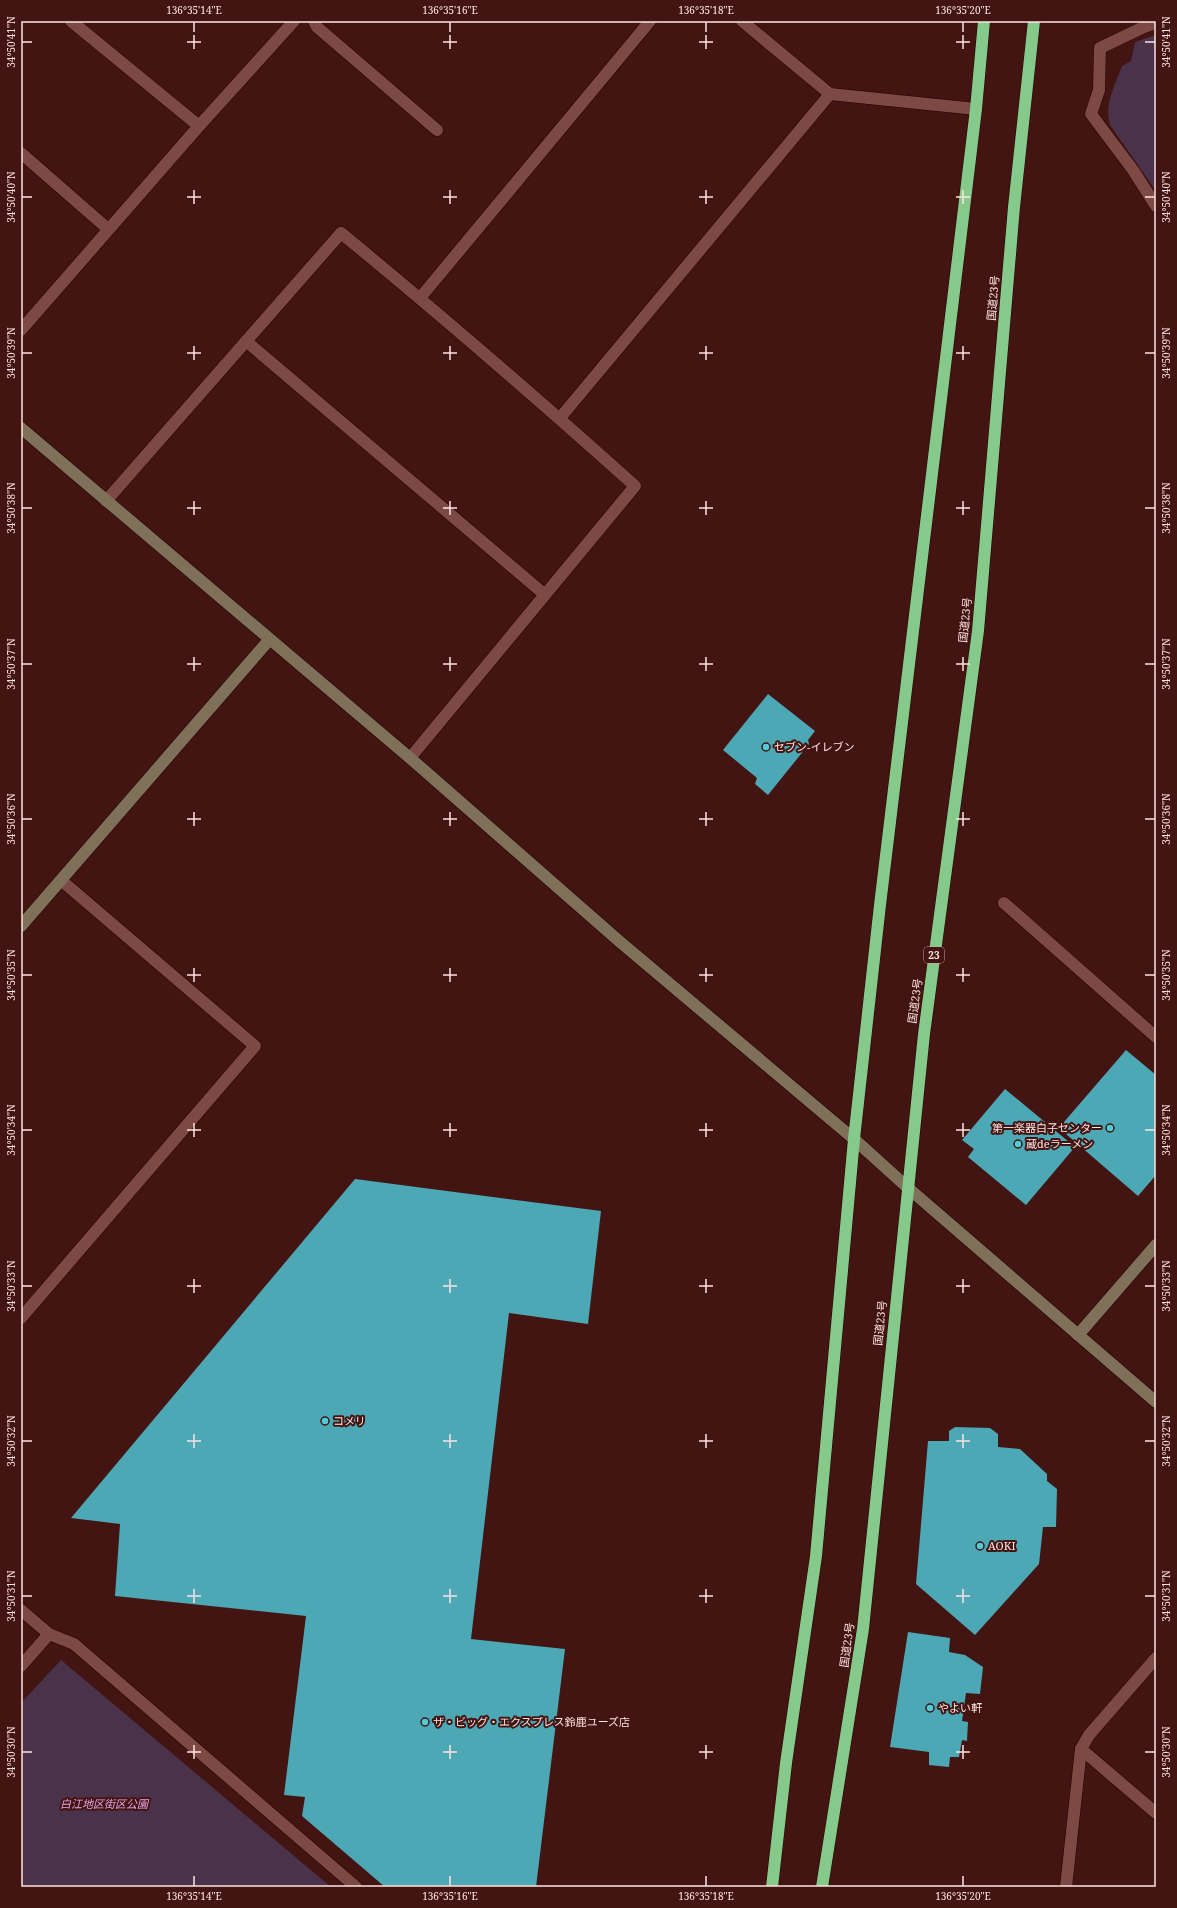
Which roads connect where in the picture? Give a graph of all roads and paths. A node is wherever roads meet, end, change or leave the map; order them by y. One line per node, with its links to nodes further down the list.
1 (71, 21): 11 (street)
2 (294, 21): 11 (street)
3 (314, 21): 12 (street)
4 (650, 21): 16 (street)
5 (742, 21): 9 (street)
6 (984, 21): 10 (highway)
7 (1034, 21): 30 (highway, 国道23号 / 23)
8 (1156, 24): 14 (street)
9 (830, 94): 10 (street); 19 (street)
10 (976, 109): 29 (highway)
11 (199, 126): 15 (street)
12 (437, 130)
13 (21, 153): 15 (street)
14 (1156, 206)
15 (108, 229): 17 (street)
16 (420, 298): 18 (street); 19 (street)
17 (21, 330)
18 (246, 341): 21 (street); 22 (street)
19 (560, 418): 22 (street)
20 (21, 428): 21 (street)
21 (106, 501): 23 (street)
22 (544, 594): 24 (street)
23 (269, 640): 24 (street); 25 (street)
24 (410, 758): 29 (street)
25 (62, 881): 27 (street); 32 (street)
26 (1004, 903): 28 (street)
27 (21, 926)
28 (1156, 1037)
29 (854, 1139): 30 (street); 42 (highway)
30 (907, 1187): 33 (street); 43 (highway, 国道23号 / 23)
31 (1156, 1245): 33 (street)
32 (21, 1318)
33 (1078, 1335): 34 (street)
34 (1156, 1402)
35 (21, 1610): 36 (street)
36 (49, 1634): 38 (street); 41 (street)
37 (1156, 1658): 39 (street)
38 (21, 1666)
39 (1081, 1749): 40 (street); 44 (street)
40 (1156, 1813)
41 (356, 1887)
42 (772, 1887)
43 (822, 1887)
44 (1066, 1887)

